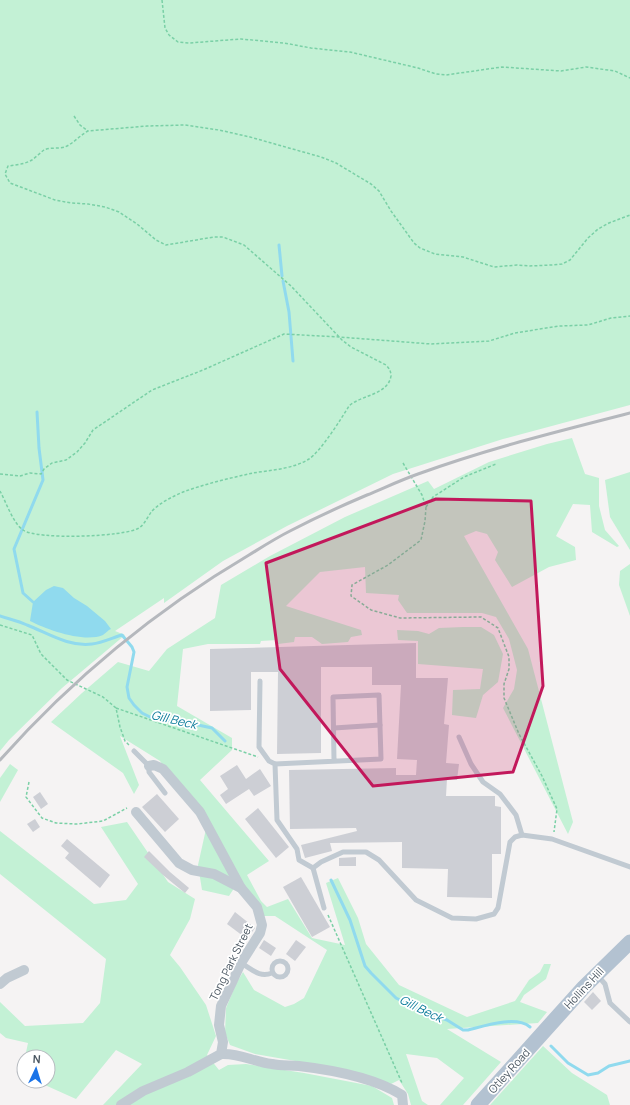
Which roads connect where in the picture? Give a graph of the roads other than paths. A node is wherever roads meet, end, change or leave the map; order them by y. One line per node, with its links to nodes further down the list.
1 (260, 681): 7 (lane)
2 (380, 725): 3 (lane); 3 (lane); 6 (lane)
3 (334, 728): 6 (lane)
4 (459, 737): 11 (lane)
5 (134, 751): 8 (lane)
6 (334, 760): 7 (lane)
7 (276, 764): 13 (lane)
8 (149, 766): 9 (lane); 14 (street)
9 (165, 793)
10 (136, 812): 14 (street, Tong Park Street)
11 (522, 835): 12 (lane); 13 (lane)
12 (630, 867)
13 (314, 868): 15 (lane)
14 (241, 888): 17 (street, Tong Park Street)
15 (324, 908)
16 (630, 942): 20 (main road, Hollins Hill)
17 (241, 963): 19 (lane); 24 (street, Tong Park Street)
18 (24, 970): 21 (street)
19 (272, 973)
20 (596, 974): 22 (lane); 23 (main road, Hollins Hill)
21 (0, 984)
22 (630, 1022)
23 (540, 1036): 29 (main road, Otley Road)
24 (223, 1042): 25 (street); 26 (street)
25 (233, 1053): 26 (street); 27 (street)
26 (221, 1054): 28 (street)
27 (403, 1100)
28 (121, 1105)
29 (478, 1105)

